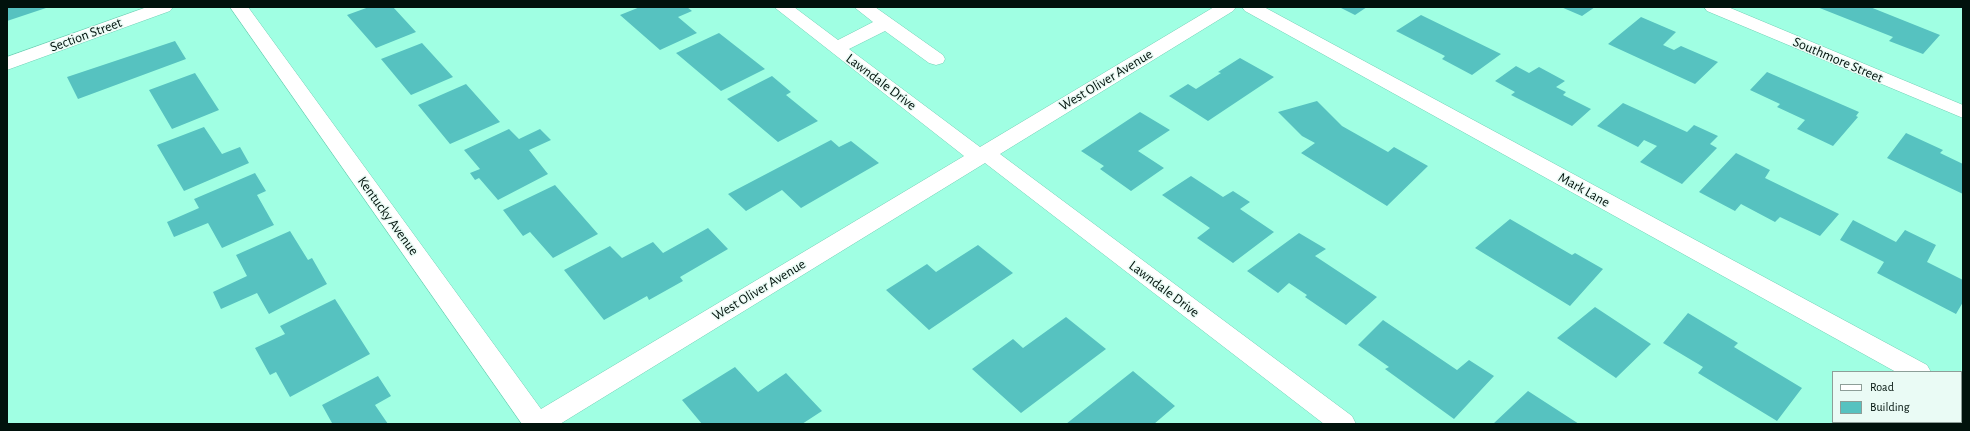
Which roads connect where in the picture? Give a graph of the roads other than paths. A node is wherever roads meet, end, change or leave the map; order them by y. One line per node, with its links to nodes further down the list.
1 (164, 7): 11 (street, Section Street)
2 (239, 7): 15 (street, Kentucky Avenue)
3 (783, 7): 9 (street, Lawndale Drive)
4 (863, 7): 8 (street)
5 (1227, 7): 13 (street, West Oliver Avenue)
6 (1251, 7): 14 (street, Mark Lane)
7 (1713, 7): 12 (street, Southmore Street)
8 (886, 23): 9 (street); 10 (street)
9 (836, 48): 13 (street, Lawndale Drive)
10 (936, 59)
11 (7, 64)
12 (1963, 112)
13 (982, 155): 15 (street, West Oliver Avenue); 16 (street, Lawndale Drive)
14 (1916, 371)
15 (538, 424)
16 (1343, 424)

